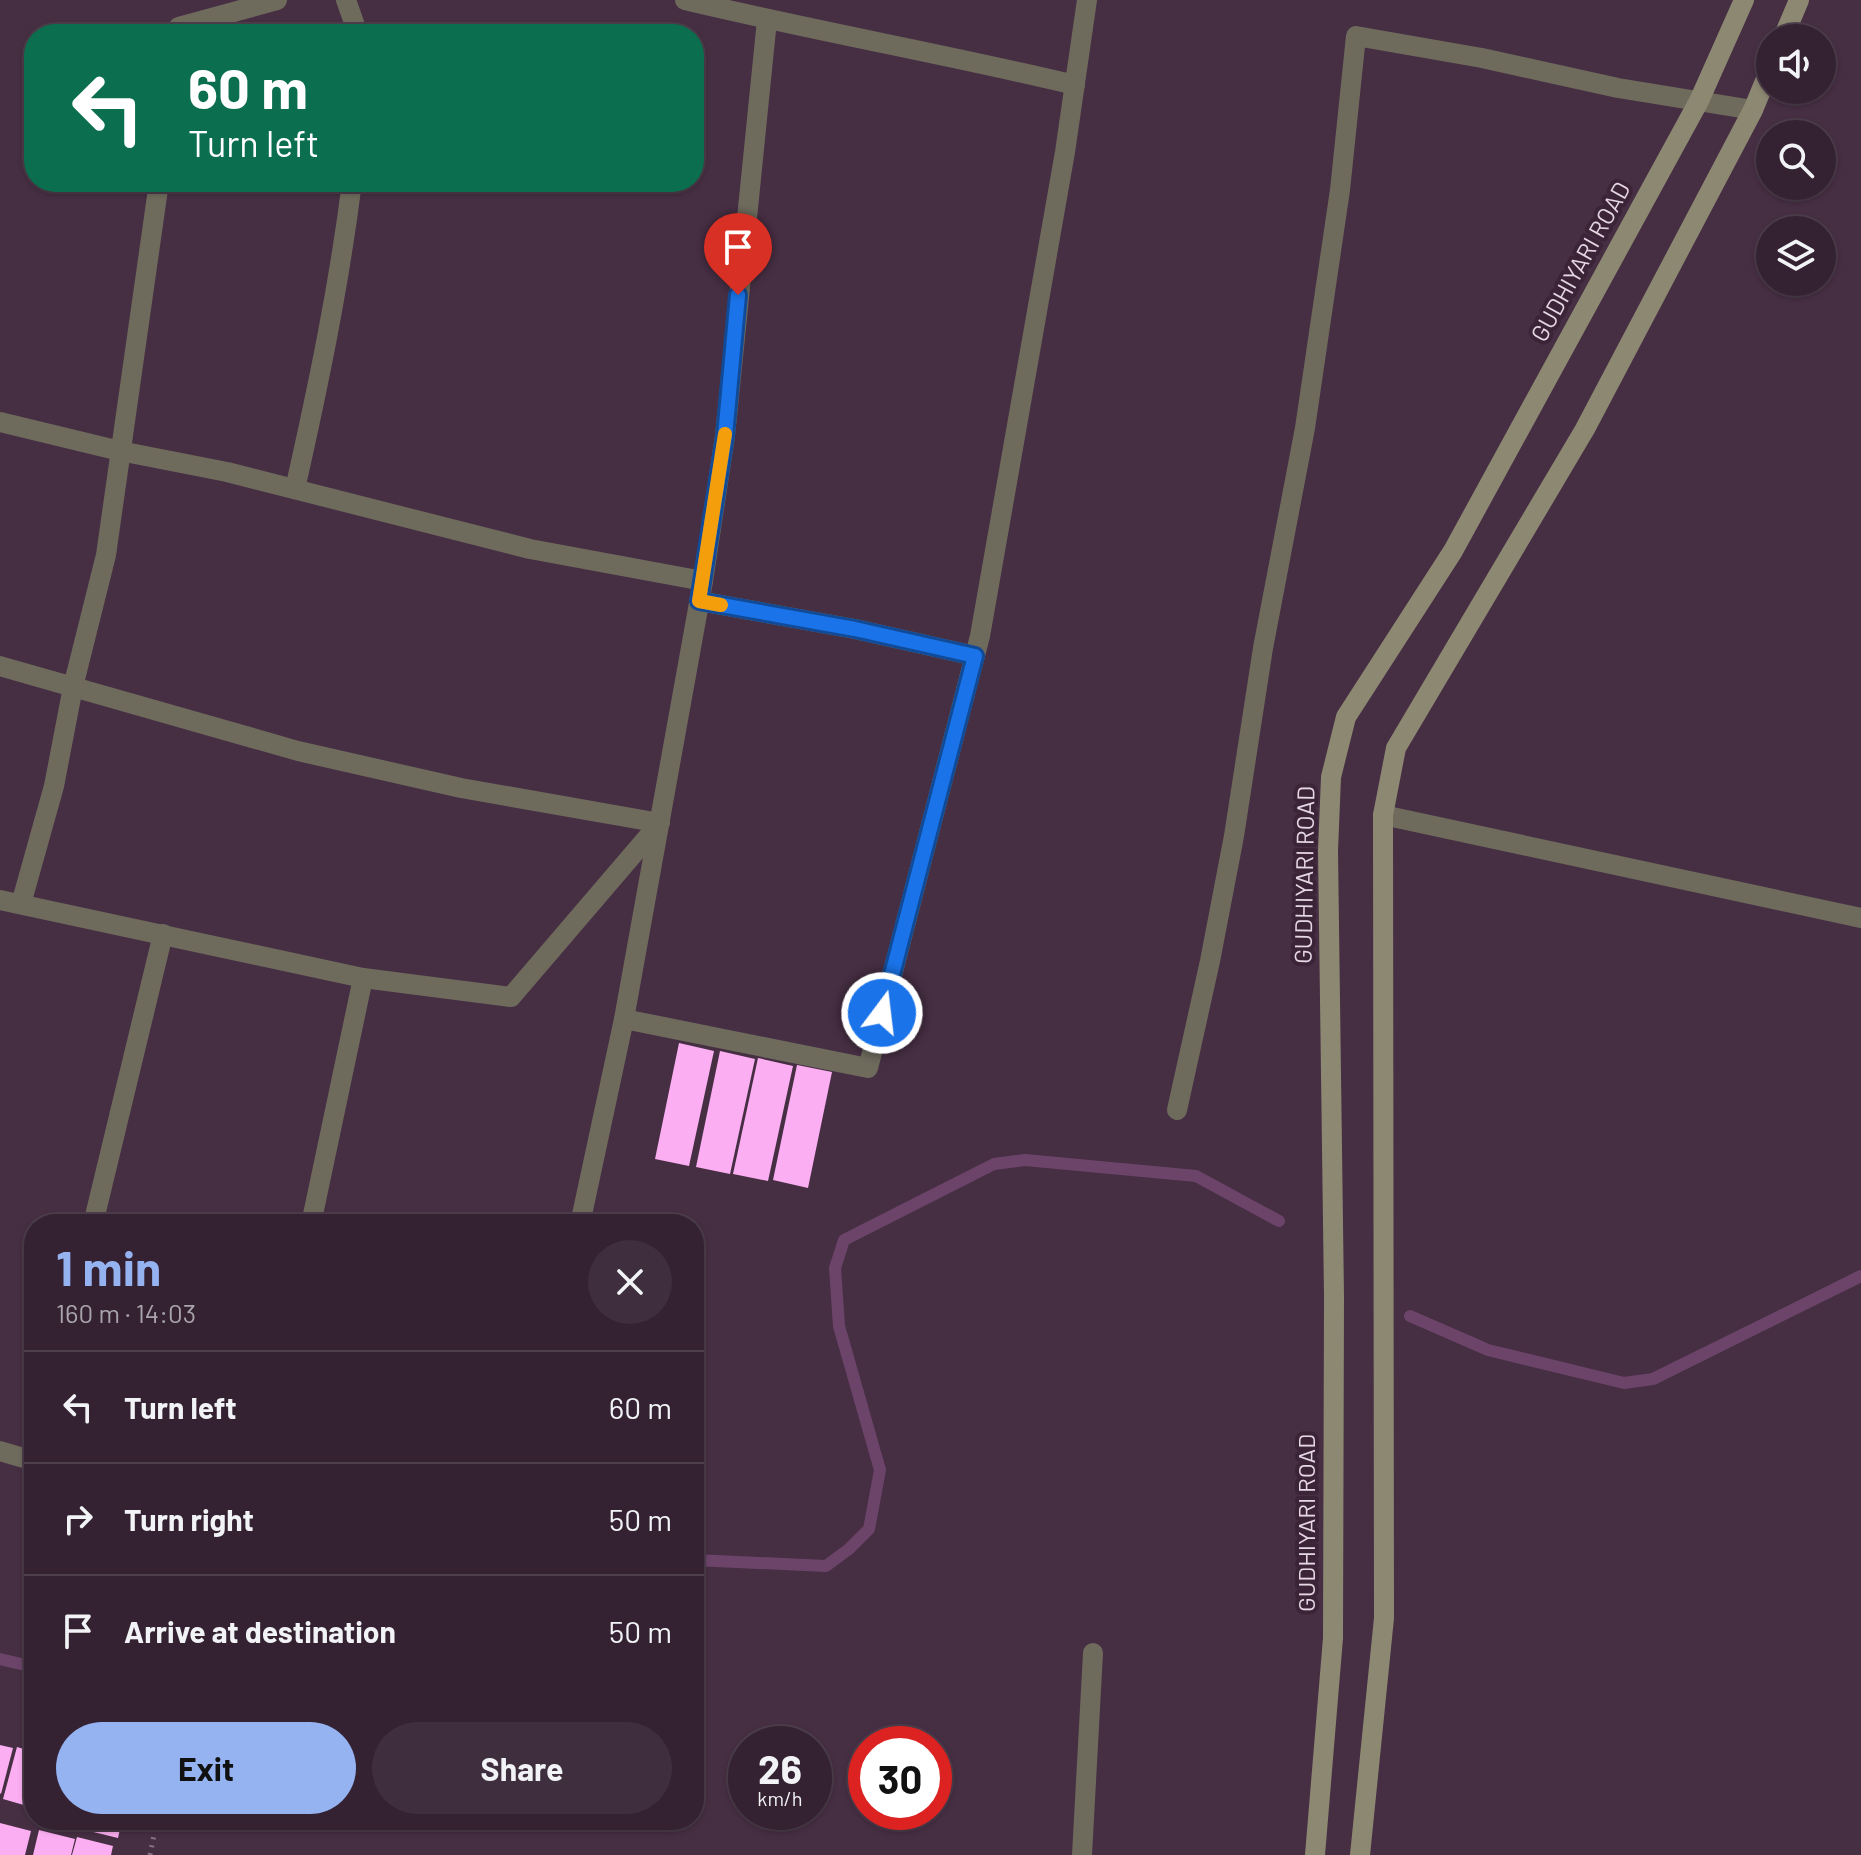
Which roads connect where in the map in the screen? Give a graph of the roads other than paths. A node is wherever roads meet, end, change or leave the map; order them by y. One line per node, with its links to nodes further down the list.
1 (277, 0): 8 (street)
2 (346, 0): 9 (street)
3 (685, 0): 7 (street)
4 (1087, 0): 11 (street)
5 (1744, 0): 12 (street, GUDHIYARI ROAD)
6 (1799, 0): 10 (street)
7 (767, 20): 11 (street); 20 (street)
8 (190, 24)
9 (354, 24)
10 (1789, 24)
11 (1075, 85): 21 (street)
12 (1699, 101): 14 (street); 32 (street); 40 (street, GUDHIYARI ROAD)
13 (1756, 103): 14 (street)
14 (1753, 110): 24 (street)
15 (158, 192): 18 (street)
16 (351, 192): 19 (street)
17 (0, 422): 18 (street)
18 (120, 451): 19 (street); 23 (street)
19 (295, 489): 20 (street)
20 (701, 591): 21 (street); 25 (street)
21 (975, 656): 31 (street)
22 (0, 666): 23 (street)
23 (73, 687): 25 (street); 27 (street)
24 (1383, 815): 28 (street); 41 (street)
25 (660, 823): 30 (street); 31 (street)
26 (0, 900): 27 (street)
27 (21, 904): 29 (street)
28 (1861, 918)
29 (163, 934): 30 (street); 33 (street)
30 (363, 978): 34 (street)
31 (624, 1019): 35 (street)
32 (1177, 1110)
33 (95, 1214)
34 (313, 1214)
35 (582, 1214)
36 (0, 1451): 37 (street)
37 (24, 1458)
38 (1093, 1653): 39 (street)
39 (1082, 1855)
40 (1315, 1855)
41 (1360, 1855)

